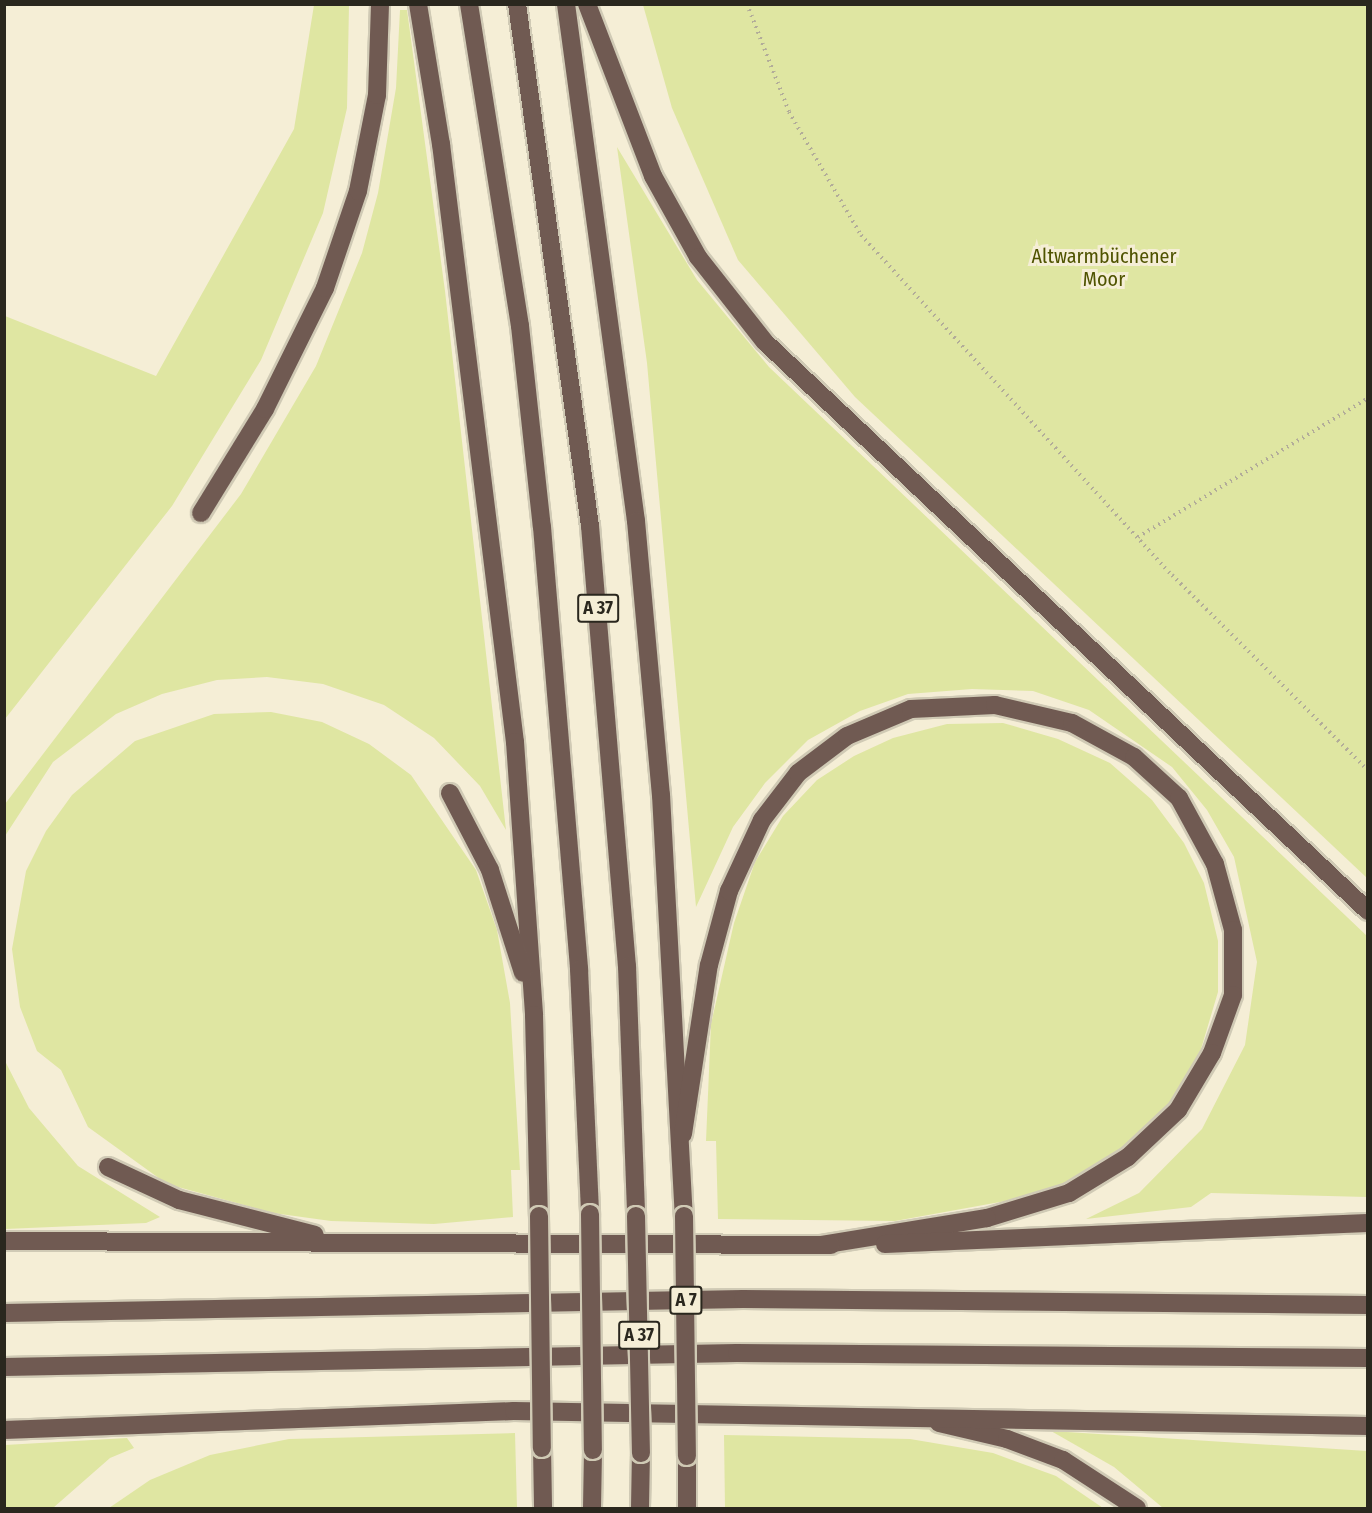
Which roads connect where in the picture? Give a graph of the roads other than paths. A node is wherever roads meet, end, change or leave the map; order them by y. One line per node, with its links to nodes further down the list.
1 (380, 4): 7 (highway)
2 (418, 4): 10 (highway)
3 (469, 4): 25 (highway, A 37, bridge)
4 (517, 4): 26 (highway, A 37, bridge)
5 (566, 4): 11 (highway)
6 (587, 4): 9 (highway)
7 (201, 513)
8 (450, 793): 10 (highway)
9 (1368, 911)
10 (534, 1015): 24 (highway, bridge)
11 (683, 1134): 16 (highway); 27 (highway, bridge)
12 (108, 1167): 15 (highway)
13 (1368, 1223): 16 (highway)
14 (4, 1241): 15 (highway)
15 (345, 1243): 16 (highway)
16 (820, 1245)
17 (1368, 1305): 18 (highway, A 7)
18 (4, 1313)
19 (1368, 1358): 20 (highway)
20 (4, 1367)
21 (902, 1414): 22 (highway); 23 (highway); 28 (highway)
22 (1368, 1426)
23 (4, 1430)
24 (543, 1509)
25 (592, 1509)
26 (640, 1509)
27 (687, 1509)
28 (1137, 1509)

